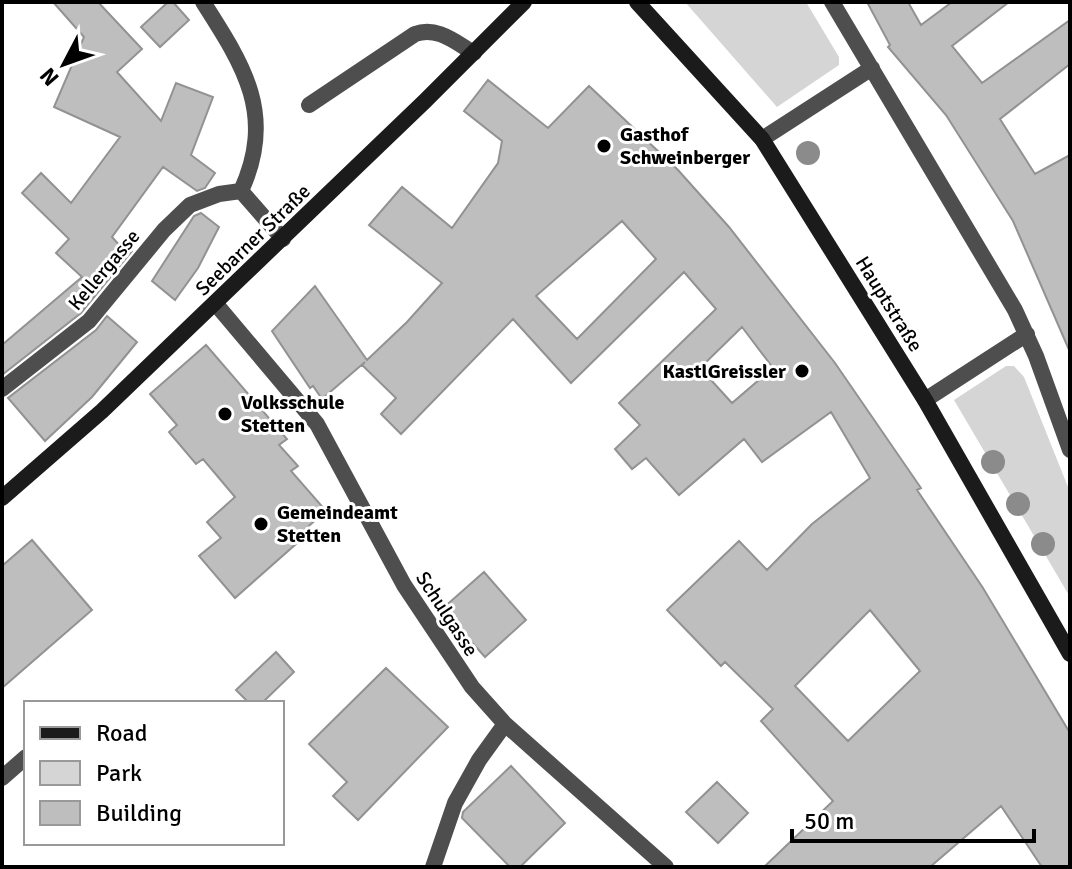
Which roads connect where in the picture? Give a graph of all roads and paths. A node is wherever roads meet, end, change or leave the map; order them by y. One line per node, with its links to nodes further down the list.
1 (203, 2): 9 (street)
2 (524, 2): 5 (main road, Seebarner Straße)
3 (637, 2): 8 (main road, Hauptstraße)
4 (832, 2): 6 (street)
5 (474, 53): 7 (street); 10 (main road, Seebarner Straße)
6 (872, 68): 8 (street); 12 (street)
7 (309, 105)
8 (762, 139): 14 (main road, Hauptstraße)
9 (241, 191): 10 (street); 13 (street, Kellergasse)
10 (283, 239): 11 (main road, Seebarner Straße)
11 (215, 303): 16 (main road, Seebarner Straße); 18 (street, Schulgasse)
12 (1027, 334): 14 (street); 15 (street)
13 (2, 389)
14 (925, 400): 17 (main road, Hauptstraße)
15 (1070, 450)
16 (2, 498)
17 (1070, 654)
18 (505, 724): 21 (street); 22 (street, Schulgasse)
19 (24, 759): 20 (street)
20 (2, 778)
21 (433, 867)
22 (666, 867)

